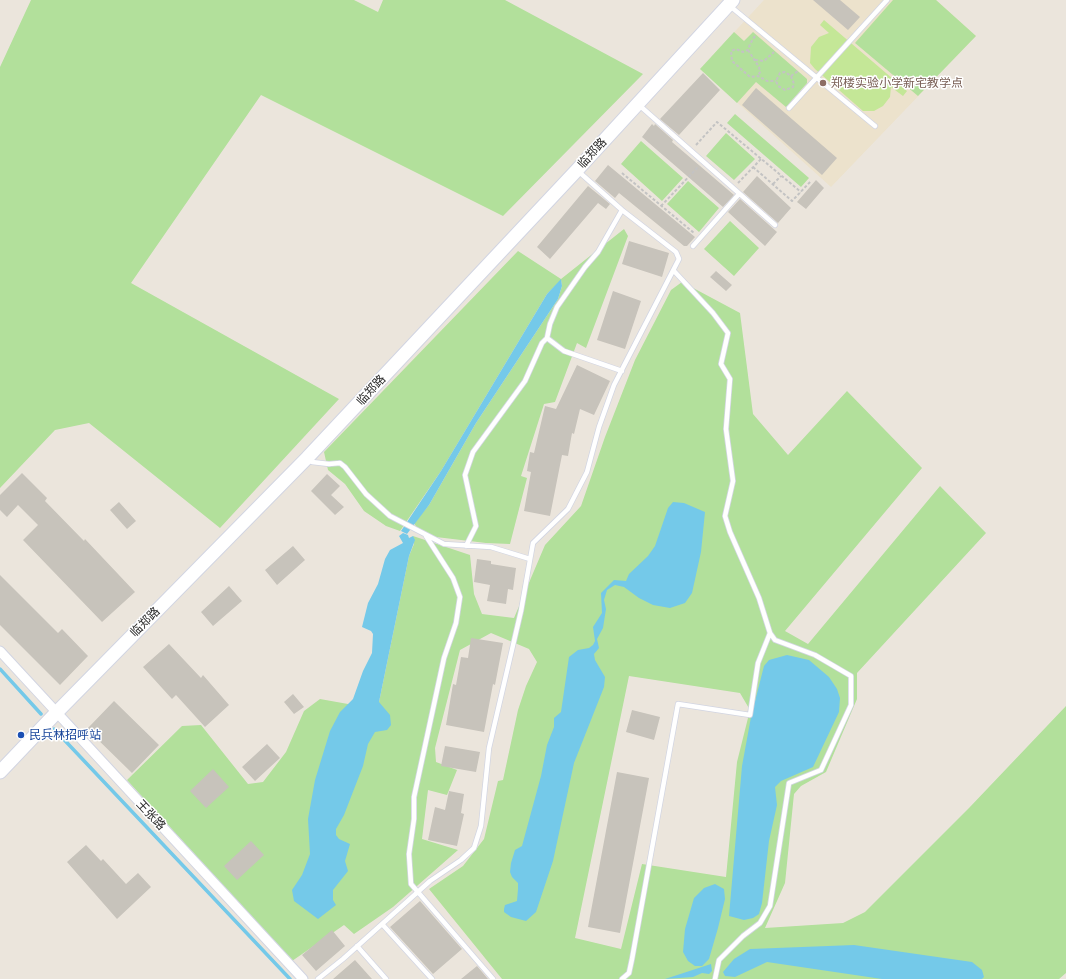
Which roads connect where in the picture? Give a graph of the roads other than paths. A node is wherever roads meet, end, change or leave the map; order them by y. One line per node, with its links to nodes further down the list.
1 (888, 0): 3 (lane)
2 (728, 2): 3 (lane); 4 (main road, 临郑路)
3 (817, 78): 5 (lane); 6 (lane)
4 (638, 104): 7 (main road, 临郑路); 8 (lane)
5 (789, 108)
6 (875, 126)
7 (577, 170): 9 (lane); 15 (main road, 临郑路)
8 (739, 194): 10 (lane); 11 (lane)
9 (622, 210): 12 (lane); 13 (lane)
10 (774, 225)
11 (693, 246)
12 (674, 271): 14 (lane); 19 (lane)
13 (547, 338): 14 (lane); 17 (lane)
14 (622, 371): 18 (lane)
15 (307, 458): 16 (lane); 21 (main road, 临郑路)
16 (426, 536): 17 (lane); 23 (lane)
17 (466, 546): 18 (lane)
18 (530, 559): 23 (lane)
19 (770, 633): 31 (lane); 32 (lane)
20 (0, 650): 21 (street, 王张路)
21 (56, 712): 22 (main road, 临郑路); 26 (street, 王张路)
22 (0, 772)
23 (418, 892): 24 (lane); 30 (lane)
24 (382, 924): 25 (lane); 29 (lane)
25 (357, 946): 27 (lane); 28 (lane)
26 (303, 979)
27 (318, 979)
28 (386, 979)
29 (432, 979)
30 (493, 979)
31 (622, 979)
32 (715, 979)

